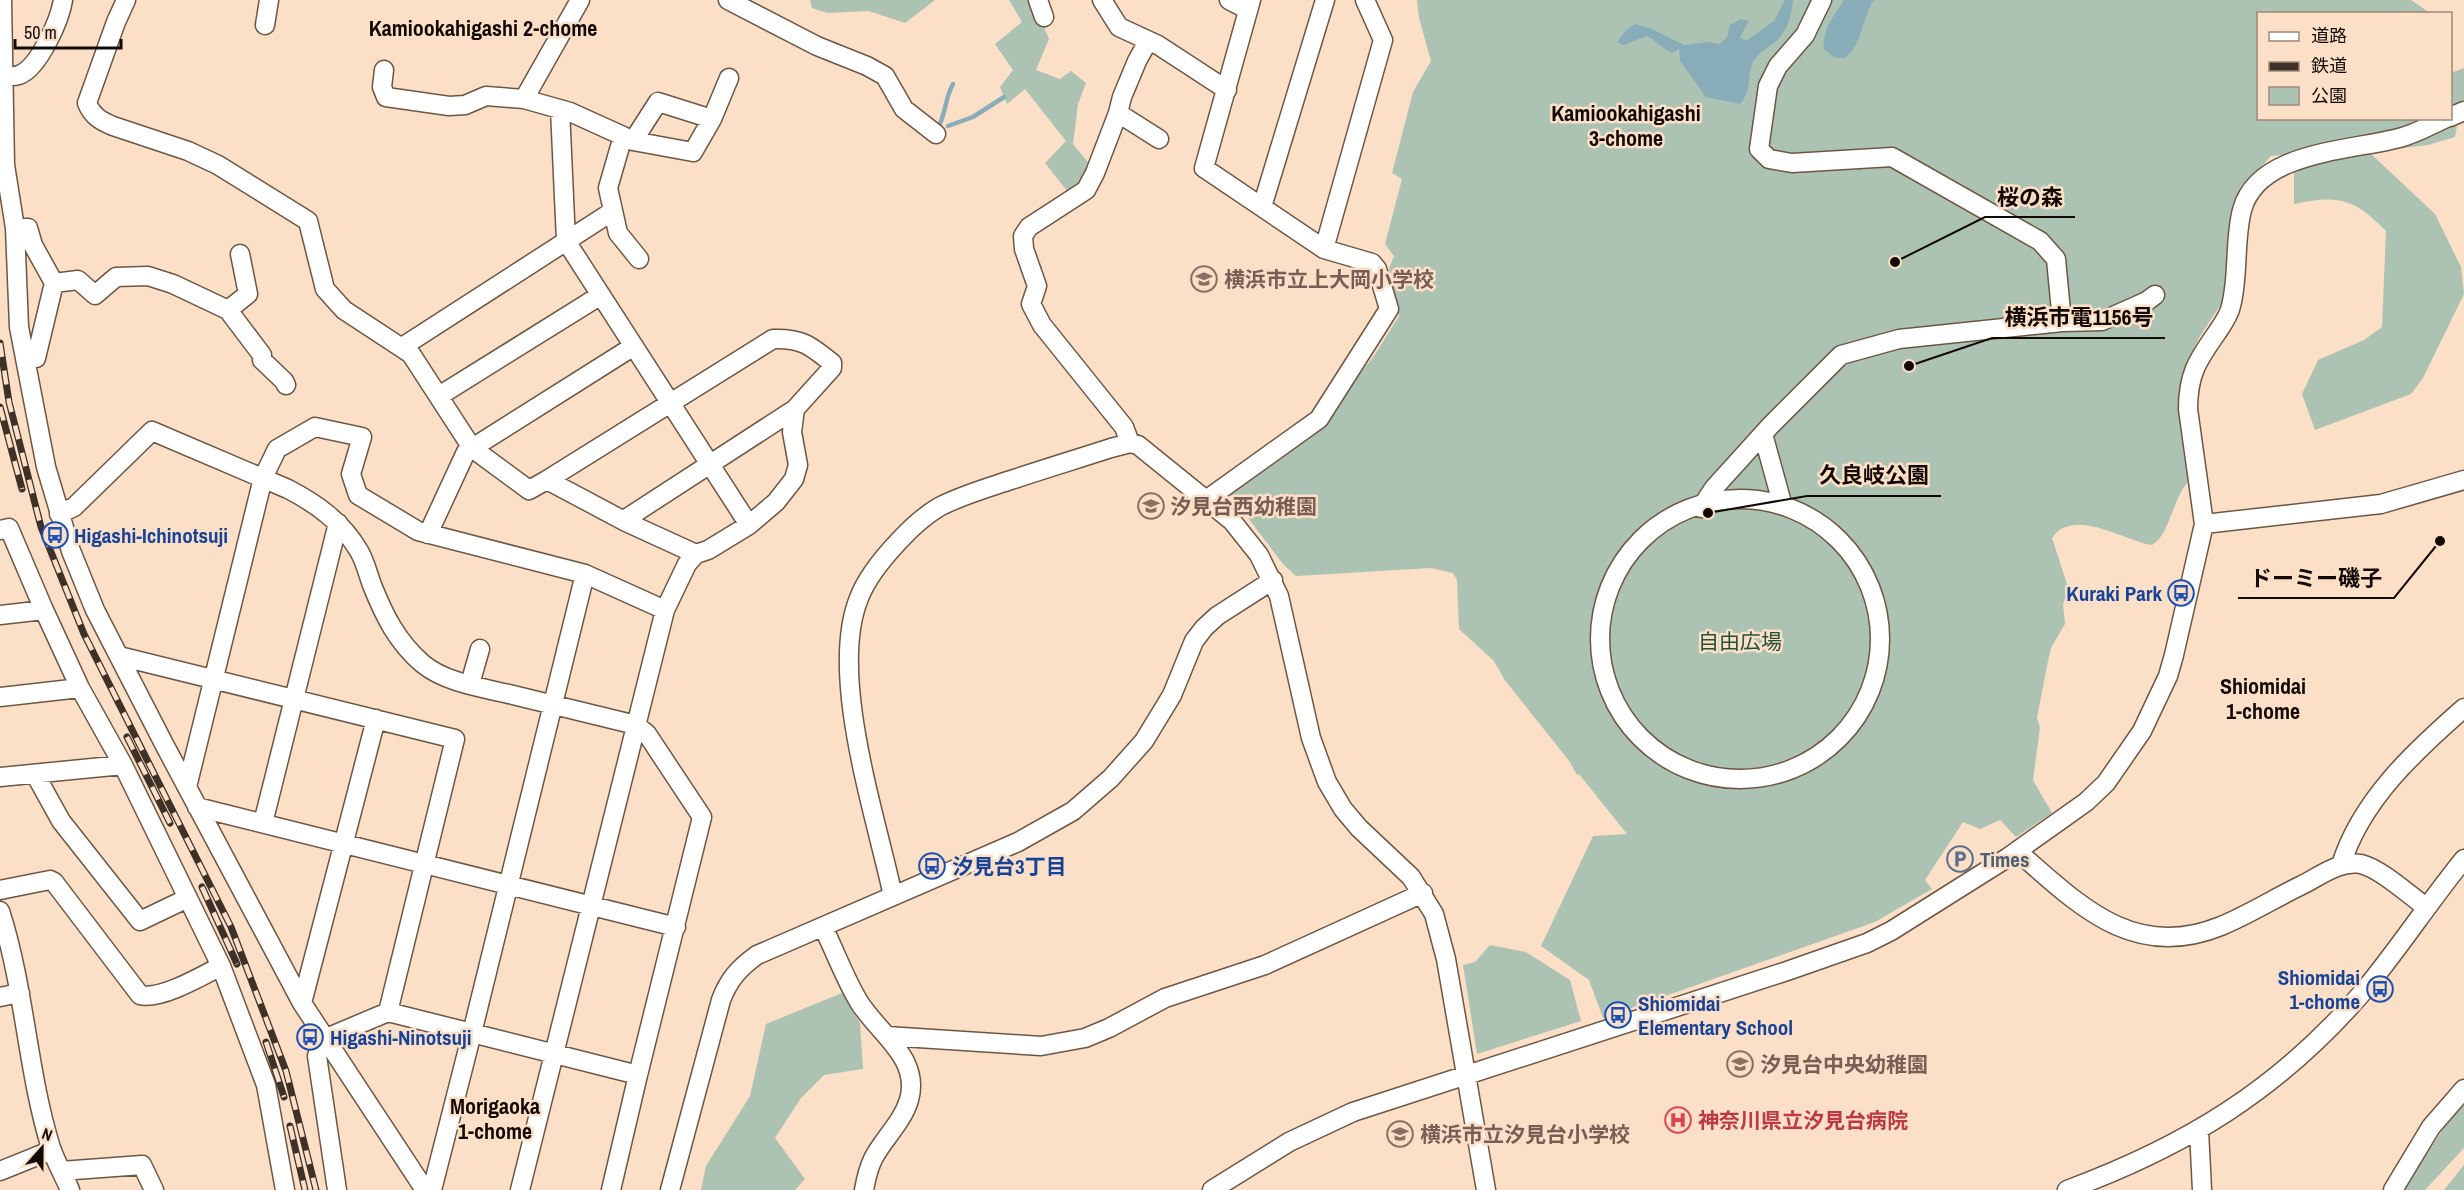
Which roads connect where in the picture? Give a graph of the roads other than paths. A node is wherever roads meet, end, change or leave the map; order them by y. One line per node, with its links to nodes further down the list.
1 (2, 0): 16 (street)
2 (63, 0): 16 (street)
3 (126, 0): 40 (street)
4 (268, 0): 13 (street)
5 (580, 0): 19 (street)
6 (728, 0): 24 (street)
7 (1102, 0): 14 (street)
8 (1229, 0): 12 (street)
9 (1325, 0): 27 (street)
10 (1365, 0): 31 (street)
11 (1822, 0): 38 (street)
12 (1250, 5): 18 (street)
13 (265, 25)
14 (1148, 41): 18 (street); 21 (street)
15 (384, 69): 19 (street)
16 (1, 76): 29 (street)
17 (729, 78): 22 (street)
18 (1227, 90): 27 (street)
19 (524, 99): 20 (street)
20 (560, 109): 25 (street); 30 (street)
21 (1118, 113): 26 (street); 47 (street)
22 (712, 119): 25 (street); 25 (street)
23 (2441, 120): 59 (street)
24 (936, 134)
25 (628, 139): 28 (street)
26 (1159, 139)
27 (1262, 207): 31 (street)
28 (613, 211): 30 (street); 33 (street)
29 (15, 228): 34 (street); 41 (street)
30 (566, 241): 35 (street); 40 (street)
31 (1324, 249): 53 (street)
32 (240, 254): 37 (street)
33 (639, 259)
34 (54, 283): 37 (street); 41 (street)
35 (601, 295): 39 (street); 43 (street)
36 (2155, 295): 38 (street)
37 (228, 310): 42 (street)
38 (2062, 322): 46 (street)
39 (633, 346): 44 (street); 48 (street)
40 (402, 347): 43 (street)
41 (25, 359): 56 (street)
42 (286, 386)
43 (439, 396): 48 (street)
44 (671, 403): 45 (street); 49 (street); 51 (street)
45 (795, 409): 49 (street); 60 (street)
46 (1763, 434): 54 (street); 55 (street)
47 (1130, 443): 53 (street); 94 (street)
48 (472, 448): 51 (street); 62 (street)
49 (710, 464): 57 (street); 60 (street)
50 (263, 478): 56 (street); 58 (street); 62 (street); 71 (street)
51 (547, 480): 57 (street)
52 (2464, 480): 59 (street)
53 (1206, 500): 65 (street)
54 (1782, 503): 55 (street); 55 (street)
55 (1701, 508)
56 (59, 514): 70 (street)
57 (624, 520): 63 (street)
58 (338, 523): 72 (street); 75 (street)
59 (2204, 524): 87 (street)
60 (749, 525): 63 (street)
61 (0, 530): 66 (street)
62 (428, 534): 64 (street)
63 (696, 554): 67 (street)
64 (585, 574): 67 (street); 76 (street)
65 (1273, 580): 93 (street); 94 (street)
66 (44, 610): 68 (street); 73 (street)
67 (665, 610): 79 (street)
68 (0, 615)
69 (480, 649): 72 (street)
70 (119, 656): 71 (street); 83 (street)
71 (212, 679): 75 (street); 83 (street)
72 (470, 684): 76 (street)
73 (80, 688): 74 (street); 80 (street)
74 (0, 697)
75 (294, 699): 78 (street); 85 (street)
76 (553, 705): 79 (street); 91 (street)
77 (2464, 708): 90 (street)
78 (376, 719): 86 (street); 89 (street)
79 (636, 725): 96 (street); 99 (street)
80 (123, 765): 81 (street); 95 (street)
81 (35, 774): 82 (street); 95 (street)
82 (0, 777)
83 (187, 788): 84 (street)
84 (197, 807): 85 (street); 104 (street)
85 (263, 823): 86 (street)
86 (343, 843): 89 (street); 104 (street)
87 (2017, 851): 90 (street); 111 (street)
88 (2464, 859): 97 (street)
89 (425, 864): 91 (street); 105 (street)
90 (2341, 865): 97 (street)
91 (509, 885): 96 (street); 106 (street)
92 (0, 890): 101 (street)
93 (1423, 893): 107 (street); 111 (street)
94 (893, 896): 100 (street)
95 (188, 898): 101 (street)
96 (592, 905): 99 (street); 109 (street)
97 (2426, 907): 113 (street)
98 (0, 911): 102 (street)
99 (676, 927): 110 (street)
100 (823, 927): 107 (street); 125 (street)
101 (222, 966): 119 (street)
102 (20, 993): 103 (street); 114 (street)
103 (0, 997)
104 (302, 1003): 108 (street)
105 (388, 1012): 106 (street); 108 (street)
106 (472, 1033): 109 (street); 122 (street)
107 (887, 1036): 126 (street)
108 (324, 1039): 120 (street); 121 (street)
109 (554, 1054): 110 (street); 123 (street)
110 (638, 1075): 124 (street)
111 (1468, 1075): 127 (street); 128 (street)
112 (2464, 1089): 131 (street)
113 (2199, 1130): 129 (street); 130 (street)
114 (52, 1150): 115 (street); 116 (street)
115 (0, 1171)
116 (61, 1171): 117 (street); 118 (street)
117 (70, 1190)
118 (154, 1190)
119 (285, 1190)
120 (337, 1190)
121 (425, 1190)
122 (432, 1190)
123 (520, 1190)
124 (611, 1190)
125 (670, 1190)
126 (864, 1190)
127 (1212, 1190)
128 (1486, 1190)
129 (2067, 1190)
130 (2202, 1190)
131 (2393, 1190)

